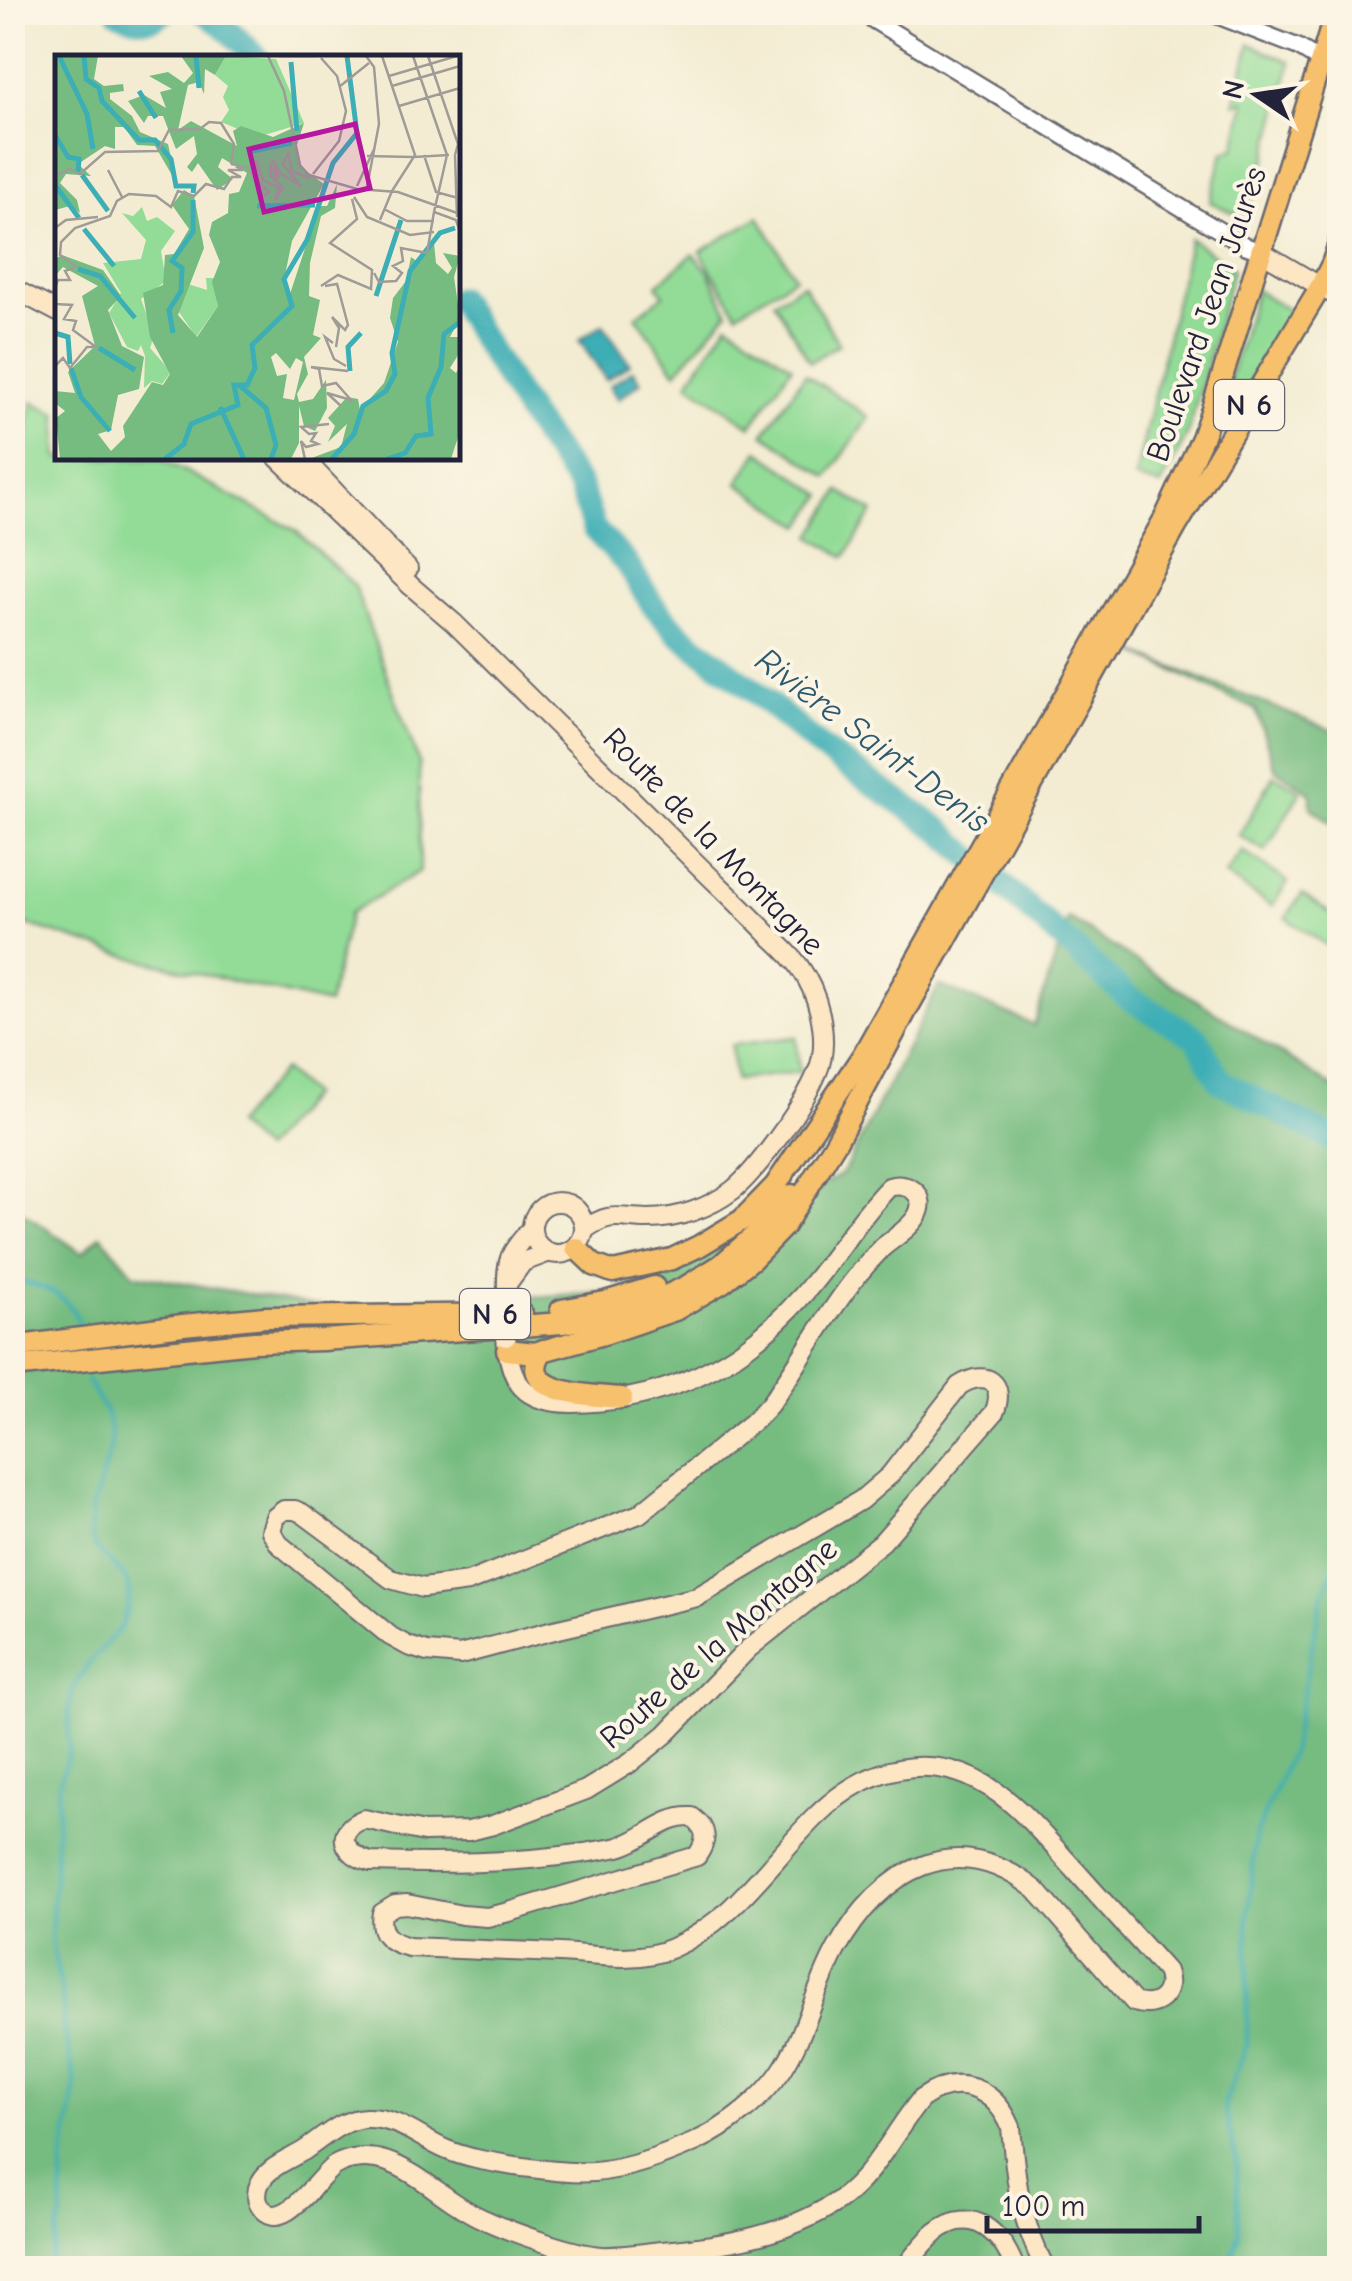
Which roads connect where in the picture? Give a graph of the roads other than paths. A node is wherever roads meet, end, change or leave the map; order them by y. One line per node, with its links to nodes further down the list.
1 (860, 12): 6 (street)
2 (1208, 12): 4 (street)
3 (1336, 12): 4 (main road, Boulevard Jean Jaurès / N 6)
4 (1330, 65): 6 (main road, Boulevard Jean Jaurès / N 6)
5 (1340, 242): 7 (main road, Boulevard Jean Jaurès / N 6)
6 (1260, 251): 7 (main road); 13 (main road, Boulevard Jean Jaurès / N 6)
7 (1321, 286): 9 (main road); 13 (main road, Boulevard Jean Jaurès / N 6)
8 (12, 288): 10 (main road)
9 (1340, 298)
10 (55, 310)
11 (280, 460): 14 (main road, Route de la Montagne)
12 (305, 460): 14 (main road, Route de la Montagne)
13 (1171, 521): 15 (main road, N 6)
14 (454, 622): 17 (main road, Route de la Montagne)
15 (870, 1059): 19 (main road); 23 (main road, N 6); 24 (main road); 25 (main road, N 6)
16 (575, 1208): 17 (main road, Route de la Montagne); 18 (main road); 19 (main road)
17 (628, 1216): 19 (main road, Route de la Montagne)
18 (531, 1229): 20 (main road); 21 (main road, Route de la Montagne)
19 (580, 1239): 20 (main road)
20 (547, 1252): 21 (main road)
21 (507, 1288): 22 (main road, Route de la Montagne, bridge)
22 (507, 1344): 24 (main road); 26 (main road, Route de la Montagne)
23 (12, 1348)
24 (542, 1350): 26 (main road)
25 (12, 1367)
26 (622, 1398): 29 (main road, Route de la Montagne)
27 (904, 2268): 28 (main road)
28 (1015, 2268)
29 (1045, 2268)

